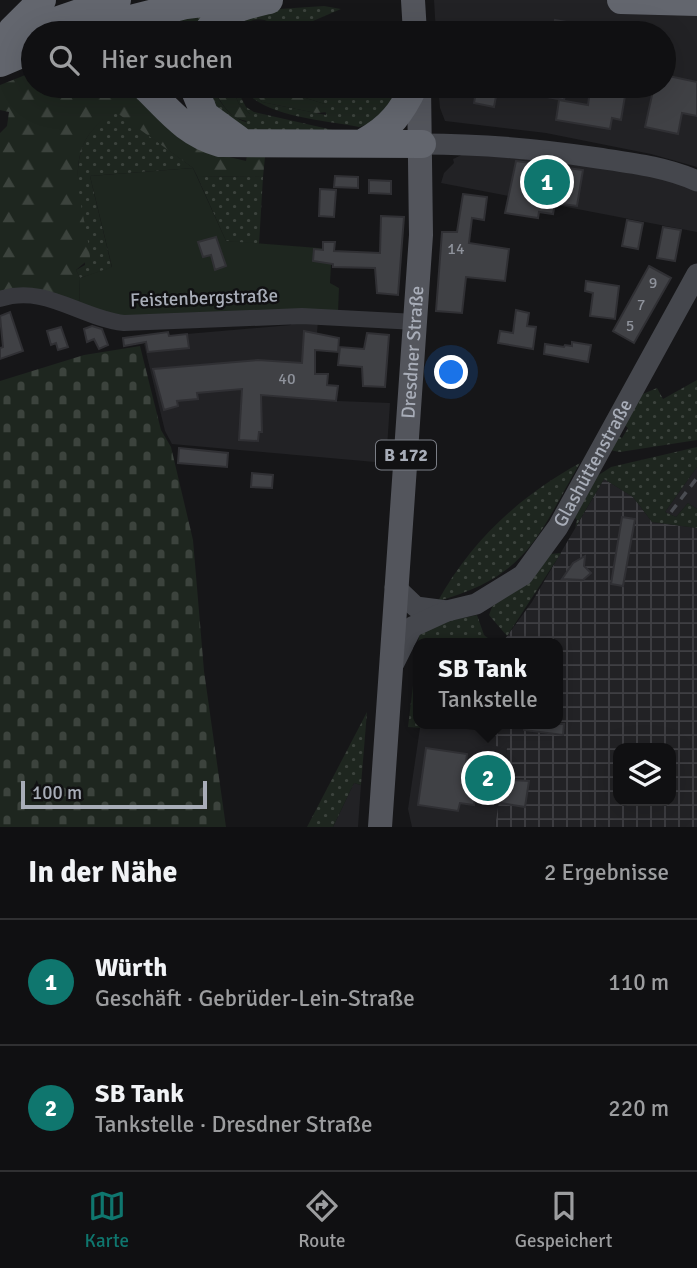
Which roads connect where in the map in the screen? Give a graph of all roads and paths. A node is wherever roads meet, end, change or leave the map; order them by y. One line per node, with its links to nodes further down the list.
1 (42, 0): 8 (highway)
2 (117, 0): 9 (highway)
3 (227, 0): 10 (highway)
4 (269, 0): 11 (highway)
5 (413, 0): 12 (main road)
6 (621, 0): 7 (highway)
7 (697, 2)
8 (25, 21)
9 (69, 21)
10 (123, 21)
11 (216, 21)
12 (414, 21)
13 (21, 26): 16 (highway)
14 (21, 42): 16 (highway)
15 (21, 50): 16 (highway)
16 (0, 51): 17 (highway)
17 (21, 54)
18 (155, 98): 24 (highway)
19 (197, 98): 24 (highway)
20 (409, 98): 22 (highway)
21 (417, 98): 23 (main road, Dresdner Straße / B 172)
22 (364, 142): 23 (highway); 24 (highway)
23 (422, 144): 25 (street); 28 (main road, Dresdner Straße / B 172)
24 (258, 145)
25 (697, 181)
26 (697, 274): 30 (street, Glashüttenstraße)
27 (0, 299): 28 (street, Feistenbergstraße)
28 (416, 322): 29 (main road, Dresdner Straße / B 172)
29 (395, 587): 30 (street, Glashüttenstraße); 31 (main road, Dresdner Straße / B 172)
30 (447, 611): 31 (street, Glashüttenstraße)
31 (390, 671): 32 (main road, Dresdner Straße / B 172)
32 (380, 827)

